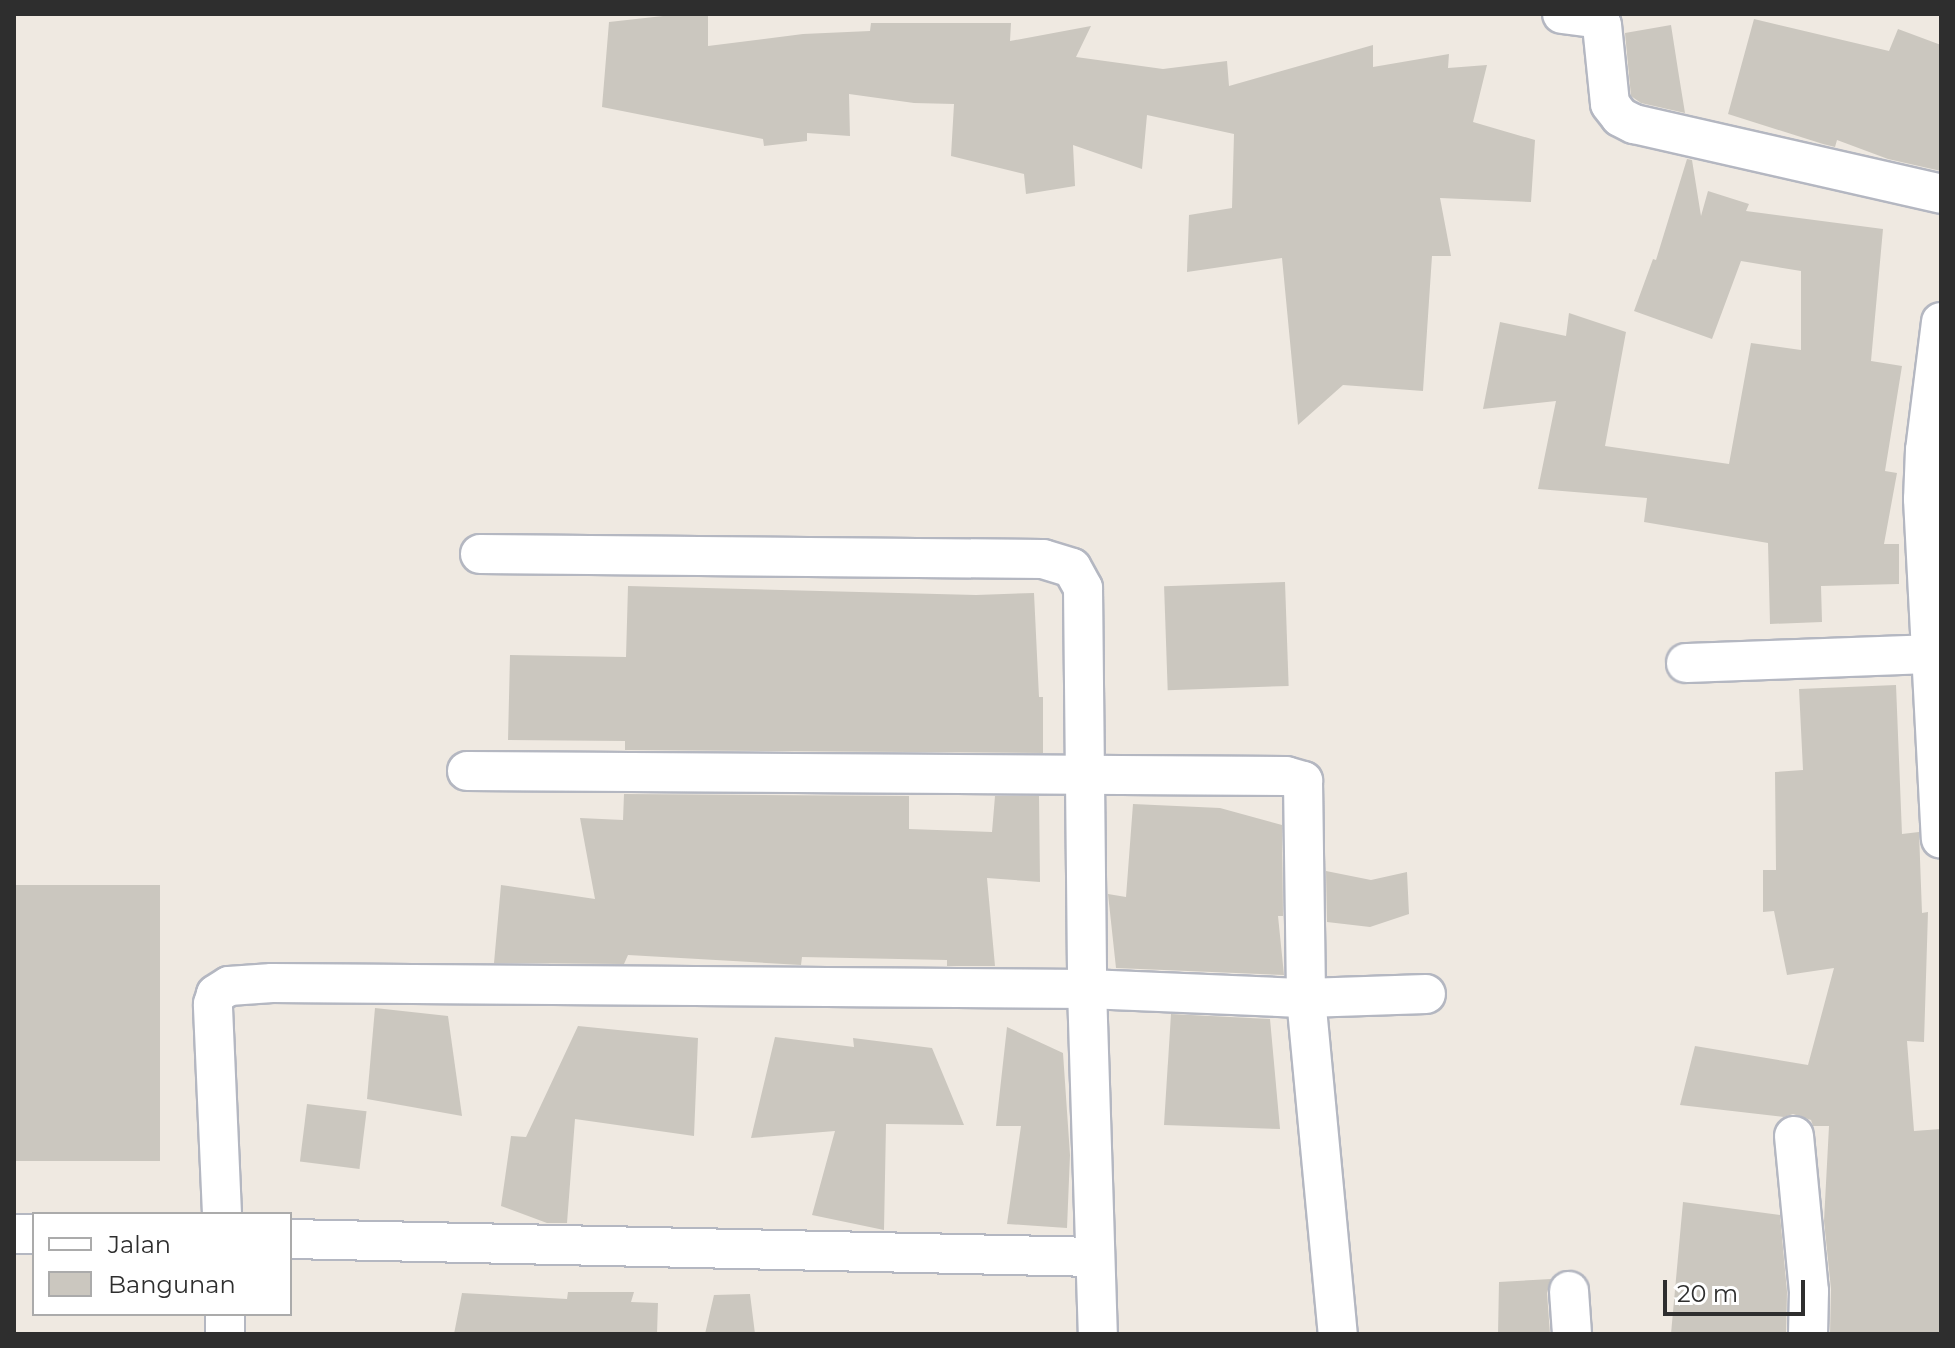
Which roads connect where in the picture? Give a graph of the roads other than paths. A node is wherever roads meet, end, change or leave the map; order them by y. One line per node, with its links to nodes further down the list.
1 (1562, 14): 2 (street)
2 (1941, 194)
3 (1941, 322): 5 (street)
4 (480, 554): 8 (street)
5 (1930, 654): 6 (street); 9 (street)
6 (1686, 663)
7 (467, 771): 8 (street)
8 (1085, 775): 10 (street); 12 (street)
9 (1941, 839)
10 (1087, 989): 12 (street); 14 (street); 16 (street)
11 (1426, 994): 12 (street)
12 (1306, 998): 19 (street)
13 (1794, 1136): 21 (street)
14 (222, 1212)
15 (292, 1239): 16 (street)
16 (1094, 1257): 18 (street)
17 (1569, 1291): 20 (street)
18 (1098, 1334)
19 (1338, 1334)
20 (1572, 1334)
21 (1808, 1334)

